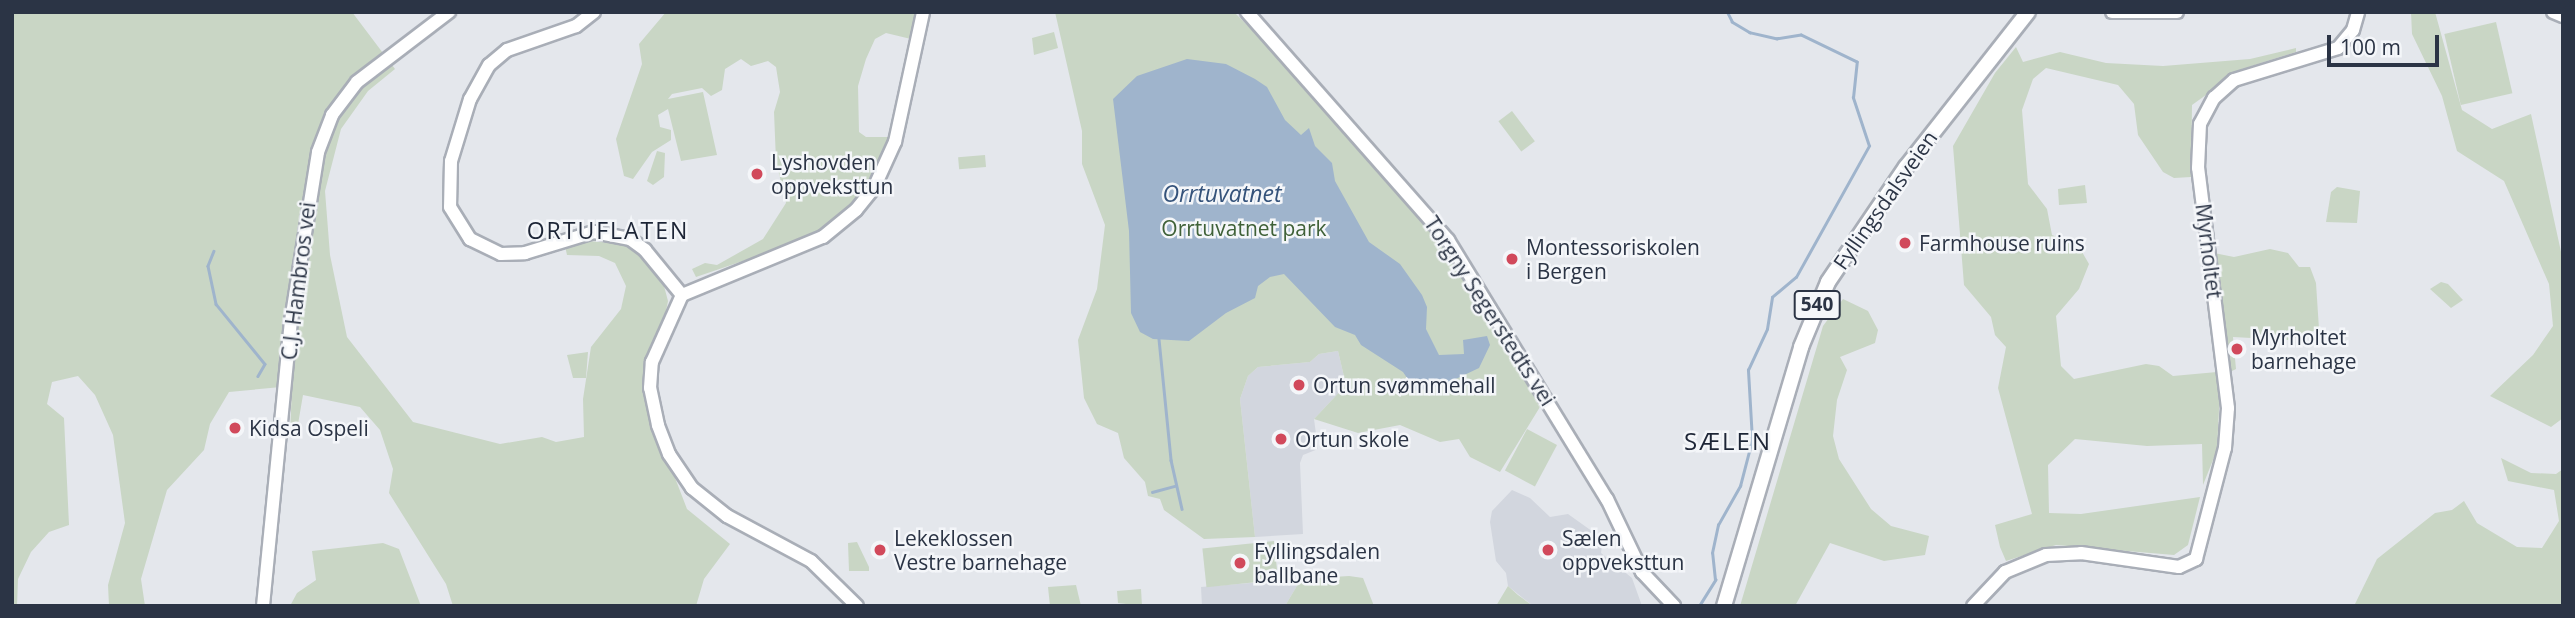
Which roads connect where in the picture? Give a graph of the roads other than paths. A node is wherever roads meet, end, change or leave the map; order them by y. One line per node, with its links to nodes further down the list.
1 (449, 12): 16 (main road, C.J. Hambros vei)
2 (594, 12): 14 (main road)
3 (923, 12): 14 (main road)
4 (1247, 12): 15 (main road, Torgny Segerstedts vei)
5 (2014, 12): 13 (main road, Fyllingsdalsveien / 540)
6 (2028, 12): 13 (main road, Fyllingsdalsveien / 540)
7 (2112, 12): 11 (main road)
8 (2177, 12): 11 (main road)
9 (2355, 12): 19 (main road, Myrholtet)
10 (2553, 12): 12 (main road)
11 (2158, 13)
12 (2563, 16)
13 (1996, 47): 18 (main road, Fyllingsdalsveien / 540)
14 (682, 295): 17 (main road)
15 (1672, 603)
16 (263, 606)
17 (857, 606)
18 (1724, 606)
19 (1973, 606)

